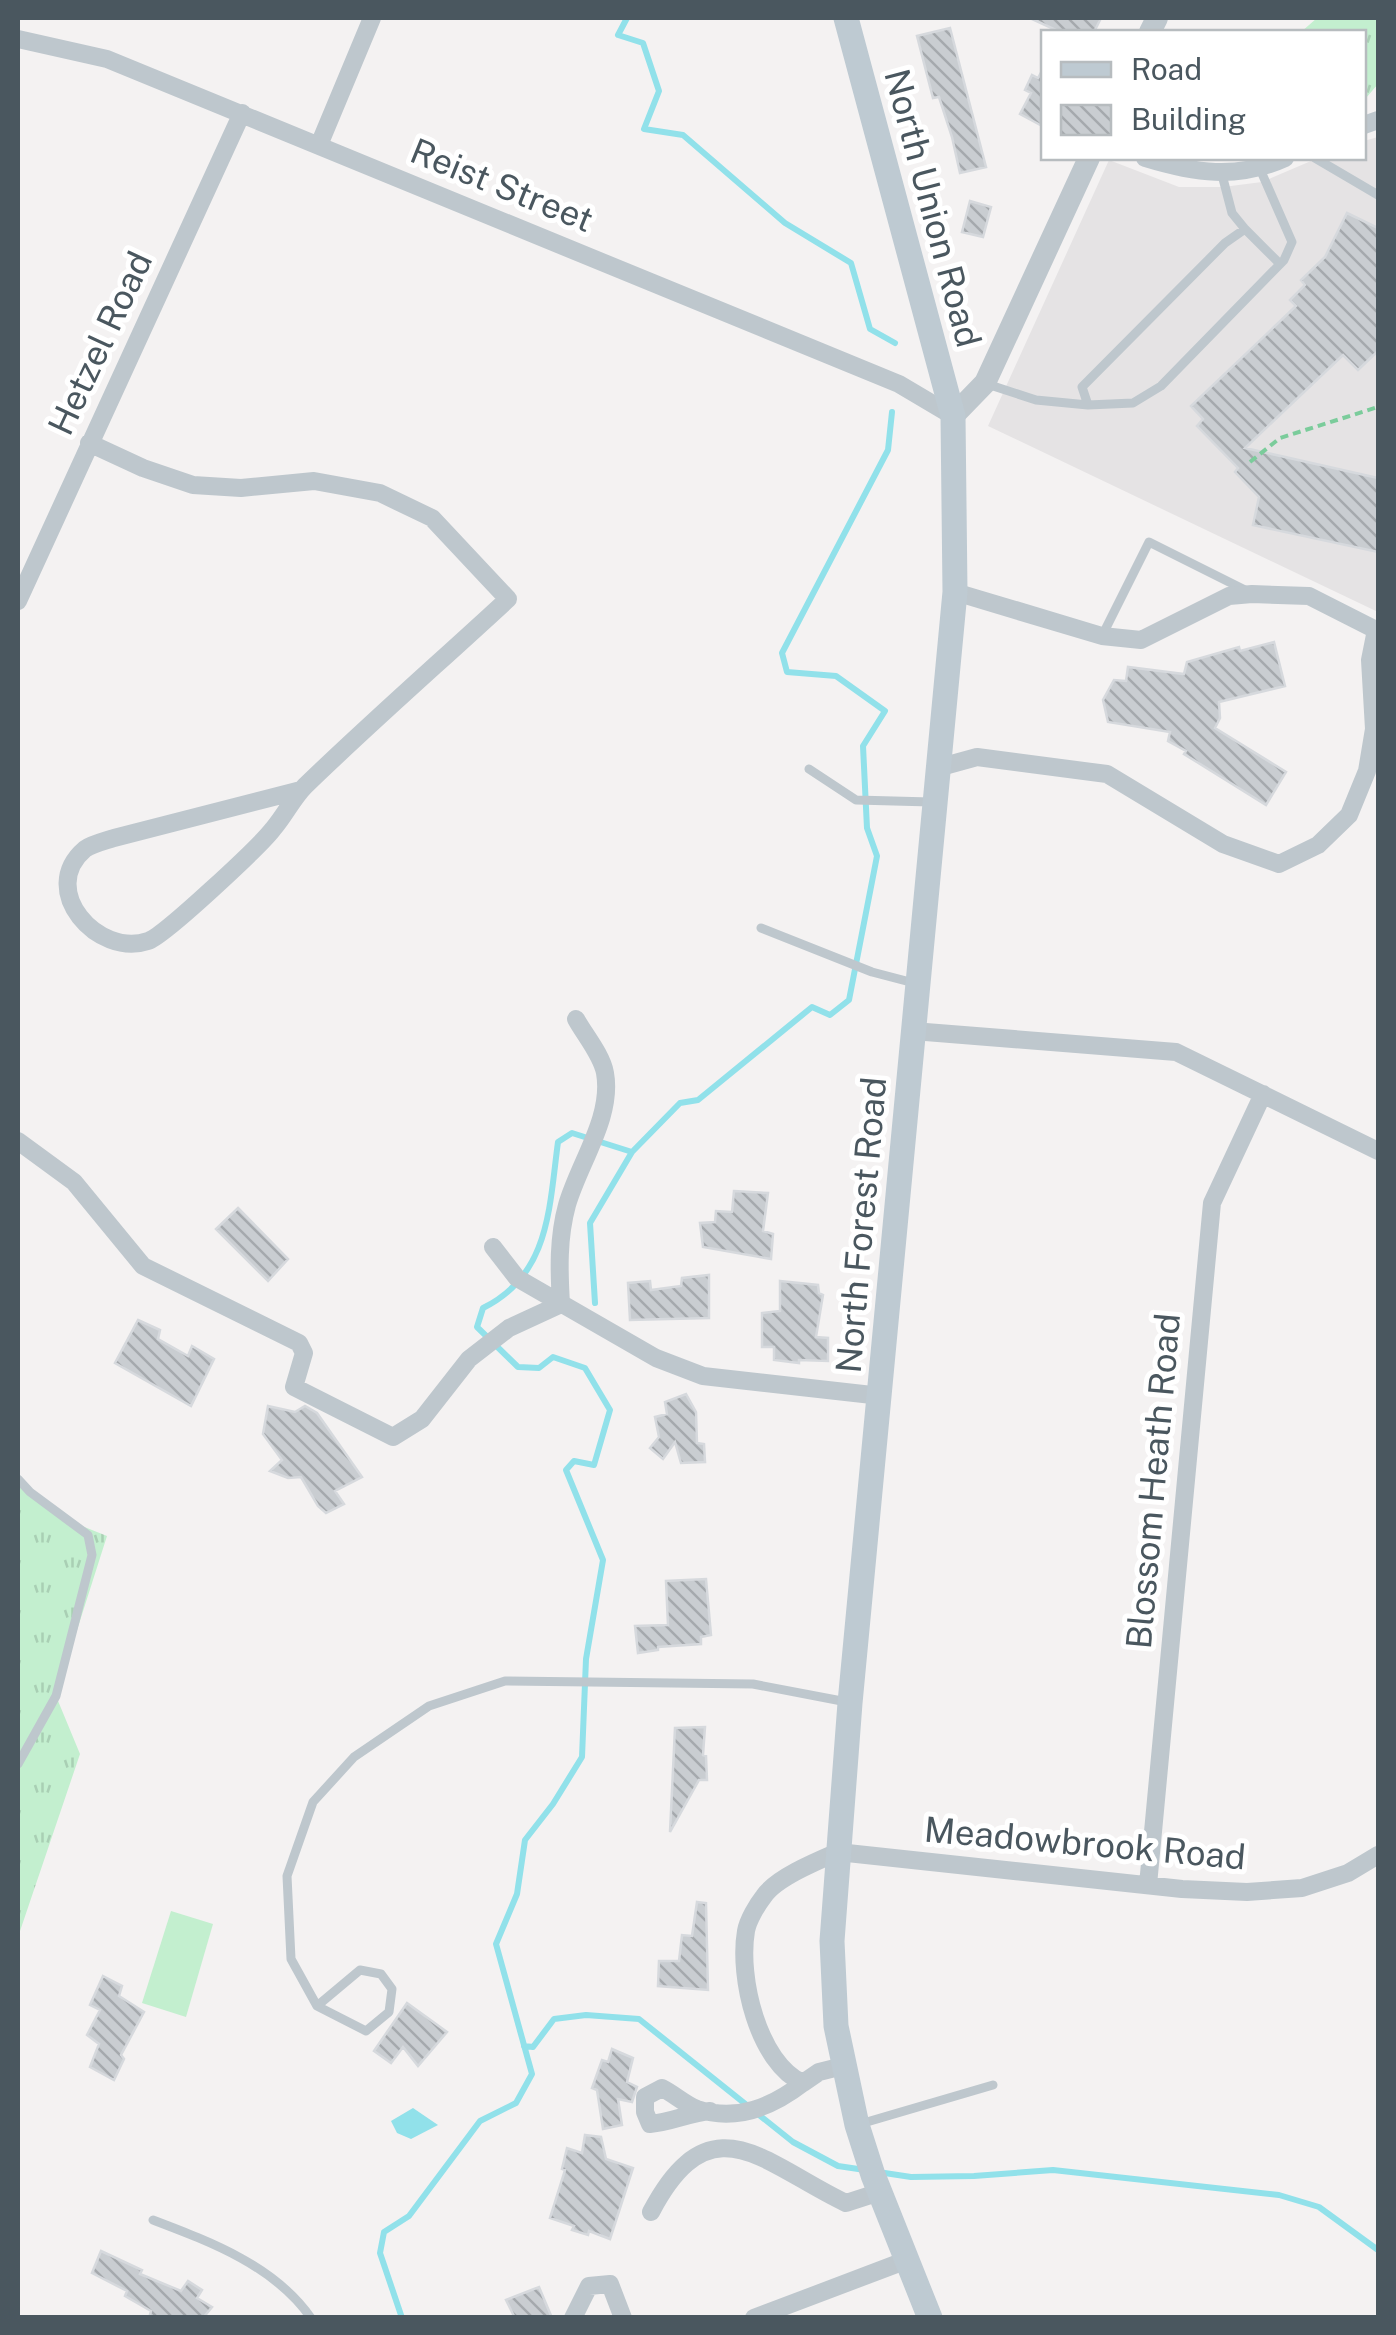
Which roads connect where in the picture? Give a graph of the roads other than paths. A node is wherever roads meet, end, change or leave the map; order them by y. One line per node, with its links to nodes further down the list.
1 (372, 18): 5 (street)
2 (846, 18): 17 (main road, North Union Road)
3 (18, 39): 4 (street, Reist Street)
4 (242, 114): 5 (street, Reist Street); 18 (street, Hetzel Road)
5 (319, 145): 17 (street, Reist Street)
6 (1088, 160): 15 (street)
7 (1153, 160): 11 (street)
8 (1280, 160): 10 (street)
9 (1318, 160): 12 (lane)
10 (1260, 169): 11 (street); 14 (lane)
11 (1221, 171): 13 (lane)
12 (1378, 194)
13 (1245, 229): 14 (lane); 16 (lane)
14 (1280, 264): 16 (lane)
15 (984, 383): 16 (lane); 17 (street)
16 (1088, 405)
17 (953, 416): 19 (main road, North Forest Road)
18 (89, 444): 21 (street, Hetzel Road); 26 (street)
19 (955, 592): 22 (street); 25 (main road, North Forest Road)
20 (1252, 594): 22 (street); 22 (lane); 23 (street)
21 (18, 601)
22 (1102, 636)
23 (1374, 661): 25 (street)
24 (809, 768): 27 (lane)
25 (937, 768): 27 (main road, North Forest Road)
26 (301, 790): 26 (street)
27 (934, 802): 29 (main road, North Forest Road)
28 (761, 928): 29 (lane)
29 (917, 984): 31 (main road, North Forest Road)
30 (576, 1018): 36 (street)
31 (913, 1032): 32 (street); 37 (main road, North Forest Road)
32 (1263, 1094): 34 (street); 43 (street, Blossom Heath Road)
33 (18, 1141): 36 (street)
34 (1378, 1150)
35 (493, 1247): 36 (street)
36 (561, 1304): 37 (street)
37 (882, 1396): 39 (main road, North Forest Road)
38 (18, 1478): 40 (lane)
39 (850, 1703): 41 (main road, North Forest Road); 44 (lane)
40 (18, 1764)
41 (838, 1852): 43 (street, Meadowbrook Road); 45 (main road, North Forest Road); 46 (street)
42 (1378, 1855): 43 (street, Meadowbrook Road)
43 (1148, 1885)
44 (317, 2006): 44 (lane)
45 (842, 2066): 46 (street); 49 (main road, North Forest Road)
46 (803, 2083): 48 (street)
47 (993, 2086): 49 (lane)
48 (710, 2110)
49 (858, 2125): 50 (main road, North Forest Road)
50 (880, 2192): 51 (street); 53 (main road, North Forest Road)
51 (652, 2212)
52 (154, 2220): 54 (lane)
53 (907, 2260): 57 (street); 58 (main road, North Forest Road)
54 (311, 2318)
55 (574, 2318): 56 (street)
56 (623, 2318)
57 (754, 2318)
58 (930, 2318)

